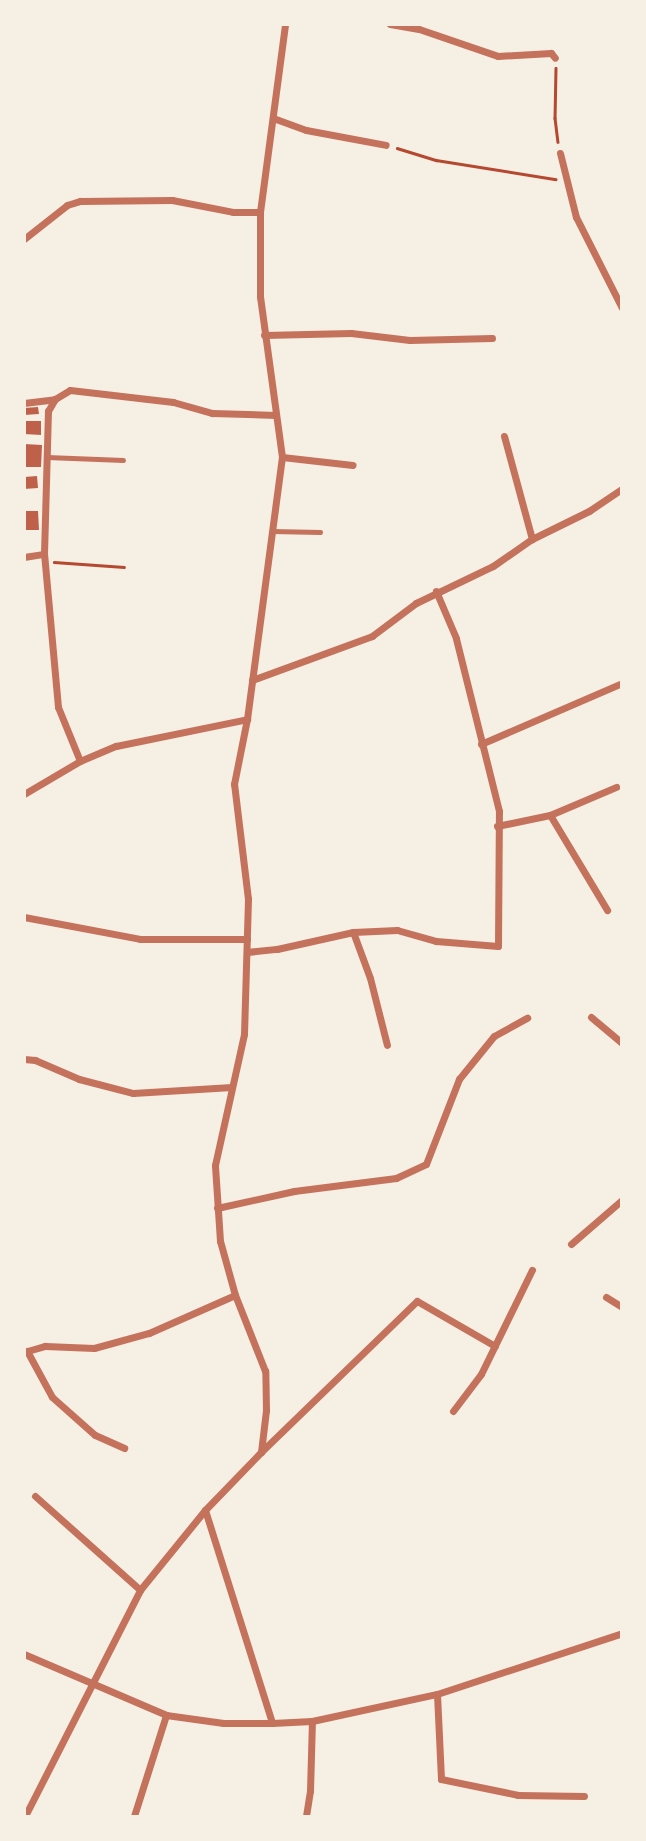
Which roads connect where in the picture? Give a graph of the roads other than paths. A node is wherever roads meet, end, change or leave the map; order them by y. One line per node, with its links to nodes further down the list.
1 (285, 24): 4 (street)
2 (390, 24): 3 (street)
3 (555, 58)
4 (273, 118): 5 (street); 7 (street)
5 (386, 145)
6 (560, 153): 9 (street)
7 (260, 212): 8 (street); 10 (street)
8 (24, 239)
9 (621, 309)
10 (264, 335): 11 (street); 14 (street)
11 (492, 338)
12 (55, 399): 13 (street); 14 (street); 16 (street)
13 (24, 403)
14 (276, 415): 17 (street)
15 (504, 436): 23 (street)
16 (47, 457): 18 (lane); 25 (street)
17 (282, 457): 19 (street); 21 (street)
18 (123, 460)
19 (353, 465)
20 (621, 489): 23 (street)
21 (272, 531): 22 (lane); 27 (street)
22 (320, 532)
23 (532, 539): 26 (street)
24 (24, 557): 25 (street)
25 (45, 558): 31 (street)
26 (436, 591): 27 (street); 30 (street)
27 (252, 680): 29 (street)
28 (621, 683): 30 (street)
29 (247, 719): 31 (street); 39 (street)
30 (481, 744): 35 (street)
31 (80, 761): 33 (street)
32 (616, 787): 34 (street)
33 (24, 794)
34 (550, 815): 35 (street); 36 (street)
35 (497, 827): 38 (street)
36 (607, 911)
37 (24, 917): 39 (street)
38 (352, 932): 40 (street); 44 (street)
39 (247, 939): 40 (street)
40 (247, 952): 46 (street)
41 (591, 1017): 43 (street)
42 (527, 1018): 48 (street)
43 (621, 1043)
44 (387, 1045)
45 (24, 1059): 46 (street)
46 (232, 1087): 48 (street)
47 (621, 1200): 49 (street)
48 (217, 1208): 51 (street)
49 (571, 1244)
50 (532, 1270): 54 (street)
51 (235, 1295): 55 (street); 58 (street)
52 (606, 1297): 53 (street)
53 (621, 1307)
54 (495, 1346): 56 (street); 58 (street)
55 (26, 1351): 57 (street)
56 (453, 1411)
57 (124, 1448)
58 (261, 1452): 60 (street)
59 (35, 1496): 61 (street)
60 (205, 1510): 61 (street); 68 (street)
61 (140, 1590): 64 (street)
62 (621, 1633): 65 (street)
63 (24, 1654): 64 (street)
64 (92, 1684): 66 (street); 70 (street)
65 (437, 1694): 67 (street); 69 (street)
66 (166, 1715): 68 (street); 71 (street)
67 (312, 1721): 68 (street); 72 (street)
68 (272, 1723)
69 (584, 1796)
70 (25, 1816)
71 (134, 1816)
72 (306, 1816)

